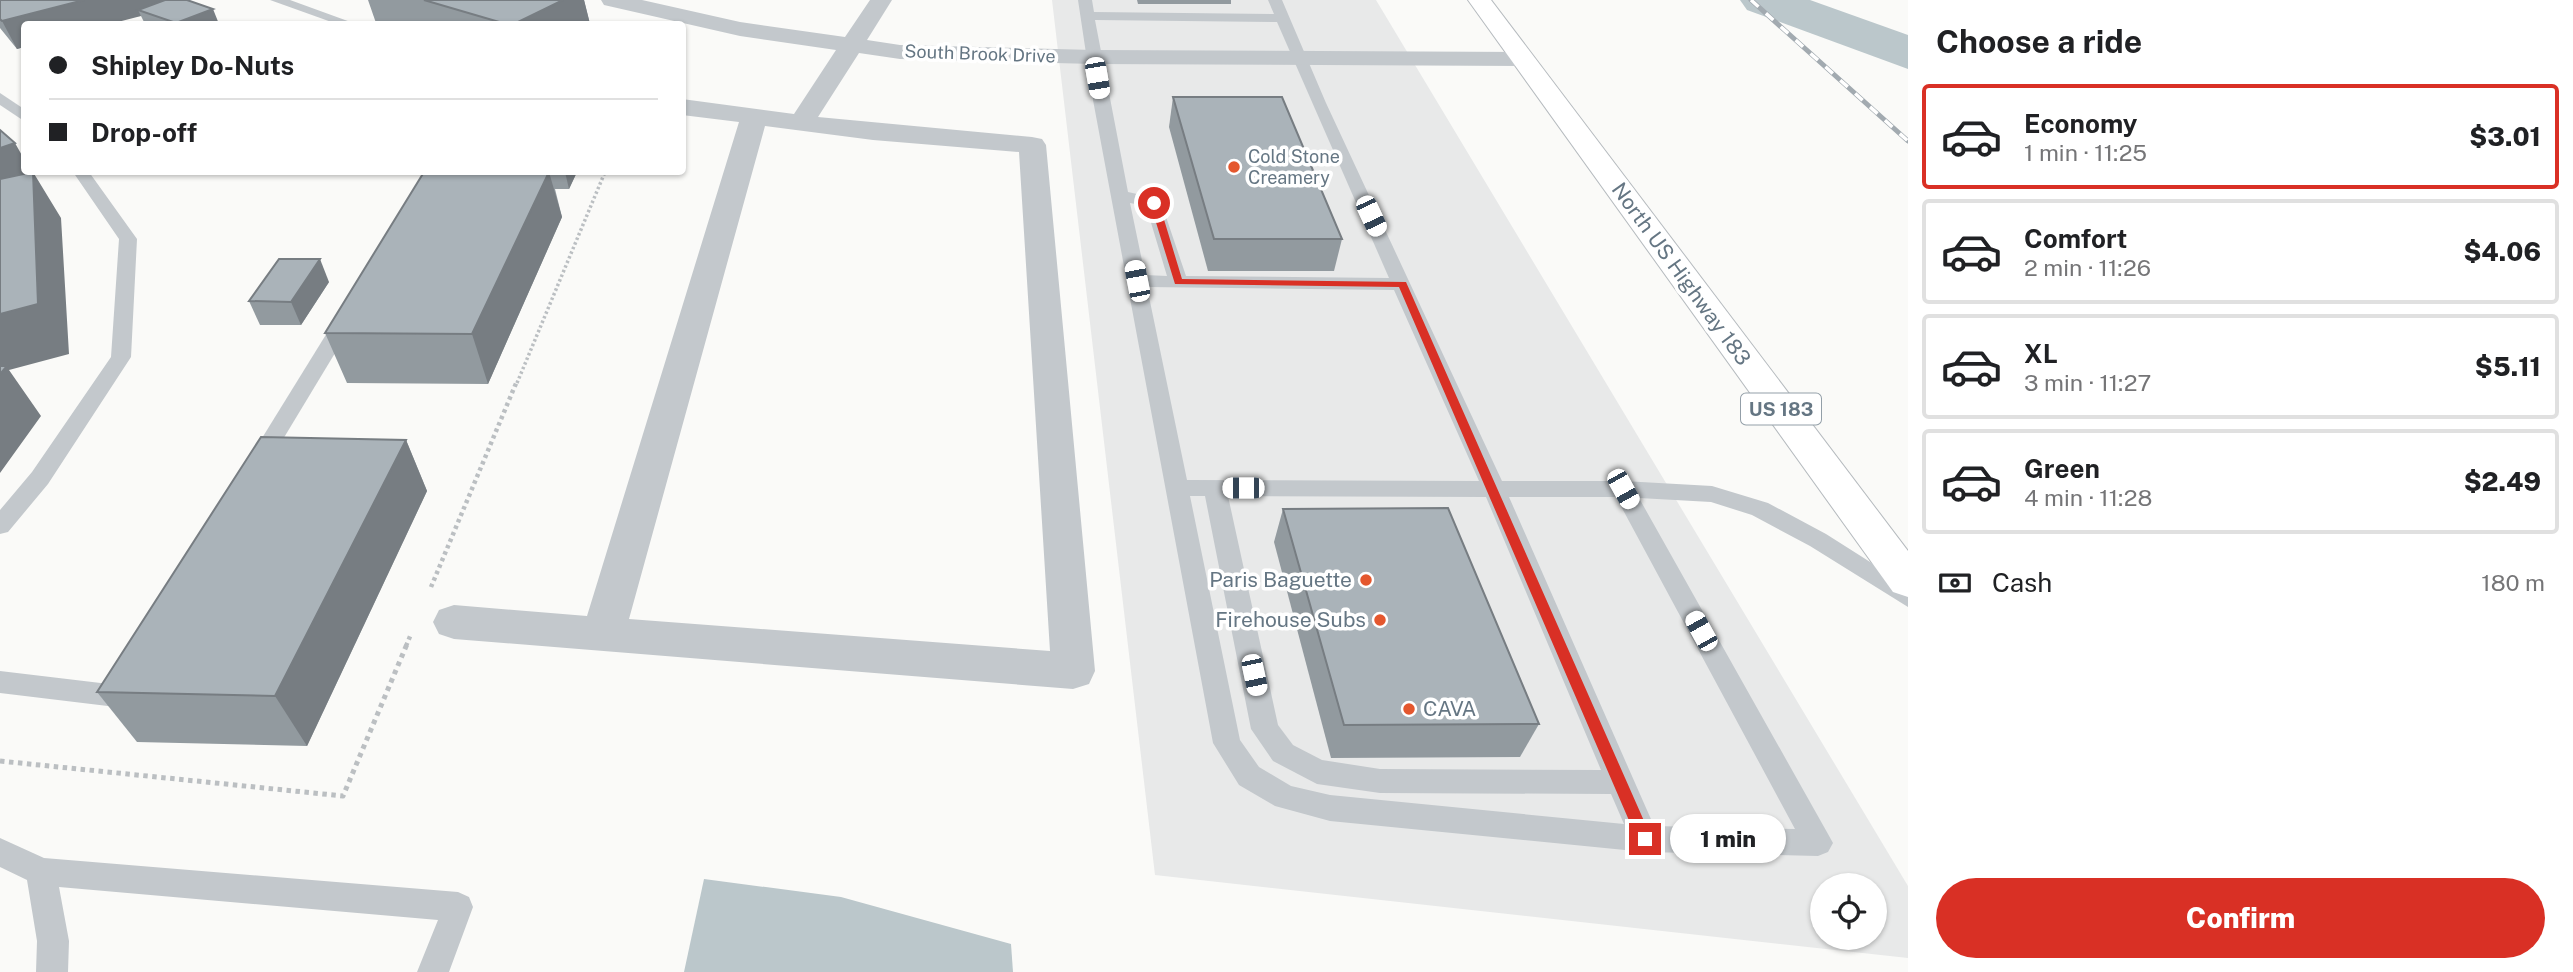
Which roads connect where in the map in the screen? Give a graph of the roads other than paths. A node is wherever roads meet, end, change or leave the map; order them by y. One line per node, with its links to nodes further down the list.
1 (277, 0): 9 (lane)
2 (611, 0): 10 (street, South Brook Drive)
3 (881, 0): 10 (street)
4 (1085, 0): 7 (lane)
5 (1275, 0): 8 (lane)
6 (1479, 0): 13 (main road, North US Highway 183 / US 183)
7 (1087, 16): 8 (lane); 11 (lane)
8 (1283, 18): 12 (lane)
9 (340, 21)
10 (852, 46): 11 (street, South Brook Drive); 18 (street)
11 (1094, 57): 12 (street, South Brook Drive); 20 (lane)
12 (1301, 58): 13 (street, South Brook Drive); 23 (lane)
13 (1522, 59): 31 (main road, North US Highway 183 / US 183)
14 (0, 98): 16 (lane)
15 (686, 108): 17 (street)
16 (21, 114)
17 (754, 116): 18 (street); 34 (street)
18 (802, 123): 34 (street)
19 (83, 175): 30 (lane)
20 (1121, 197): 21 (lane); 22 (lane)
21 (1137, 281): 22 (lane); 26 (lane)
22 (1178, 282): 23 (lane)
23 (1402, 284): 28 (lane)
24 (357, 300): 25 (lane)
25 (243, 486)
26 (1178, 488): 27 (lane); 38 (lane)
27 (1215, 488): 28 (lane); 37 (lane)
28 (1494, 488): 29 (lane); 37 (lane)
29 (1623, 489): 32 (lane); 38 (lane)
30 (0, 526)
31 (1908, 581)
32 (1908, 598)
33 (441, 607): 34 (street)
34 (603, 634)
35 (137, 661): 36 (lane)
36 (0, 682)
37 (1620, 782): 38 (lane)
38 (1645, 839)
39 (0, 852): 40 (lane)
40 (41, 872): 41 (lane); 42 (lane)
41 (52, 972)
42 (433, 972)

